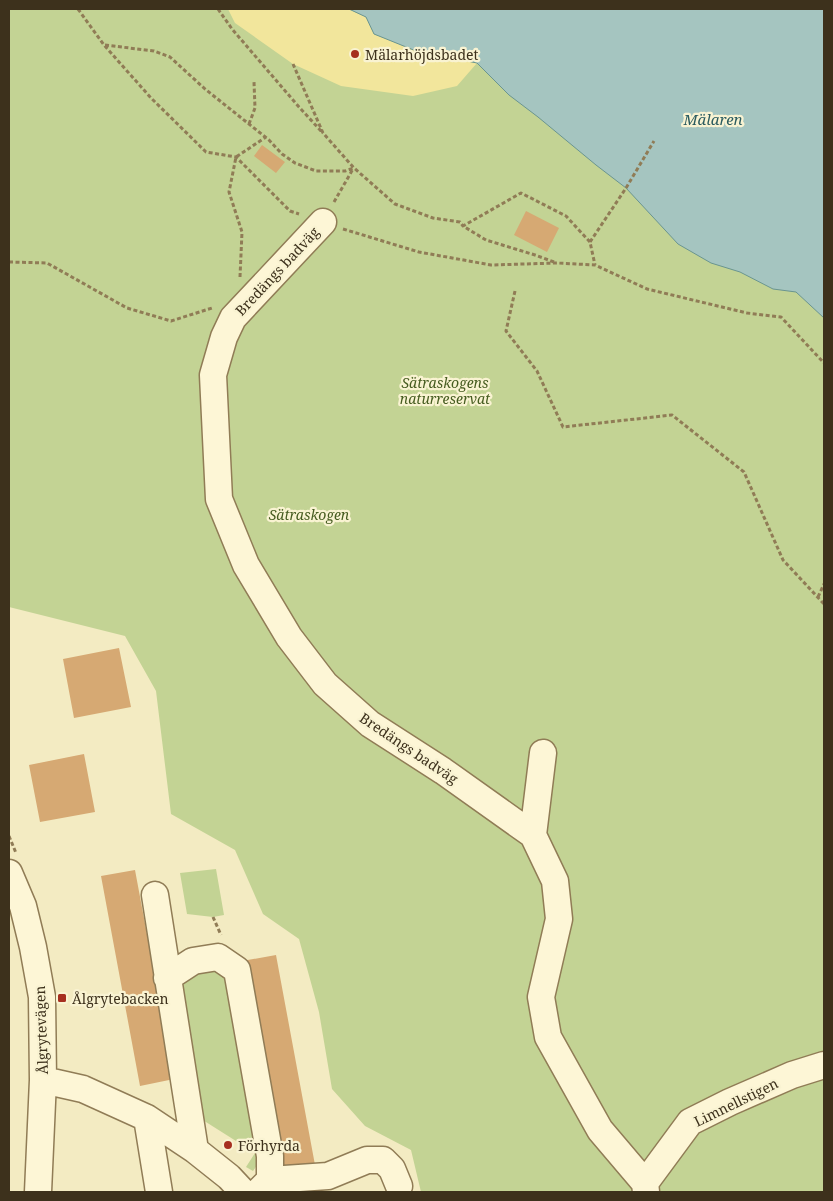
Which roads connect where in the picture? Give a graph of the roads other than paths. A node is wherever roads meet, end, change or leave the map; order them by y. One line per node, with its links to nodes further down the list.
1 (323, 222): 3 (street, Bredängs badväg)
2 (543, 753): 3 (street)
3 (533, 835): 13 (street, Bredängs badväg)
4 (9, 873): 8 (street, Ålgrytevägen)
5 (155, 895): 6 (street)
6 (167, 978): 10 (street); 11 (street)
7 (824, 1065): 13 (street, Limnellstigen)
8 (43, 1080): 9 (street); 14 (street, Ålgrytevägen)
9 (147, 1118): 10 (street); 15 (street)
10 (195, 1150): 16 (street)
11 (264, 1186): 12 (street)
12 (399, 1186)
13 (646, 1188)
14 (38, 1192)
15 (159, 1192)
16 (243, 1192)

